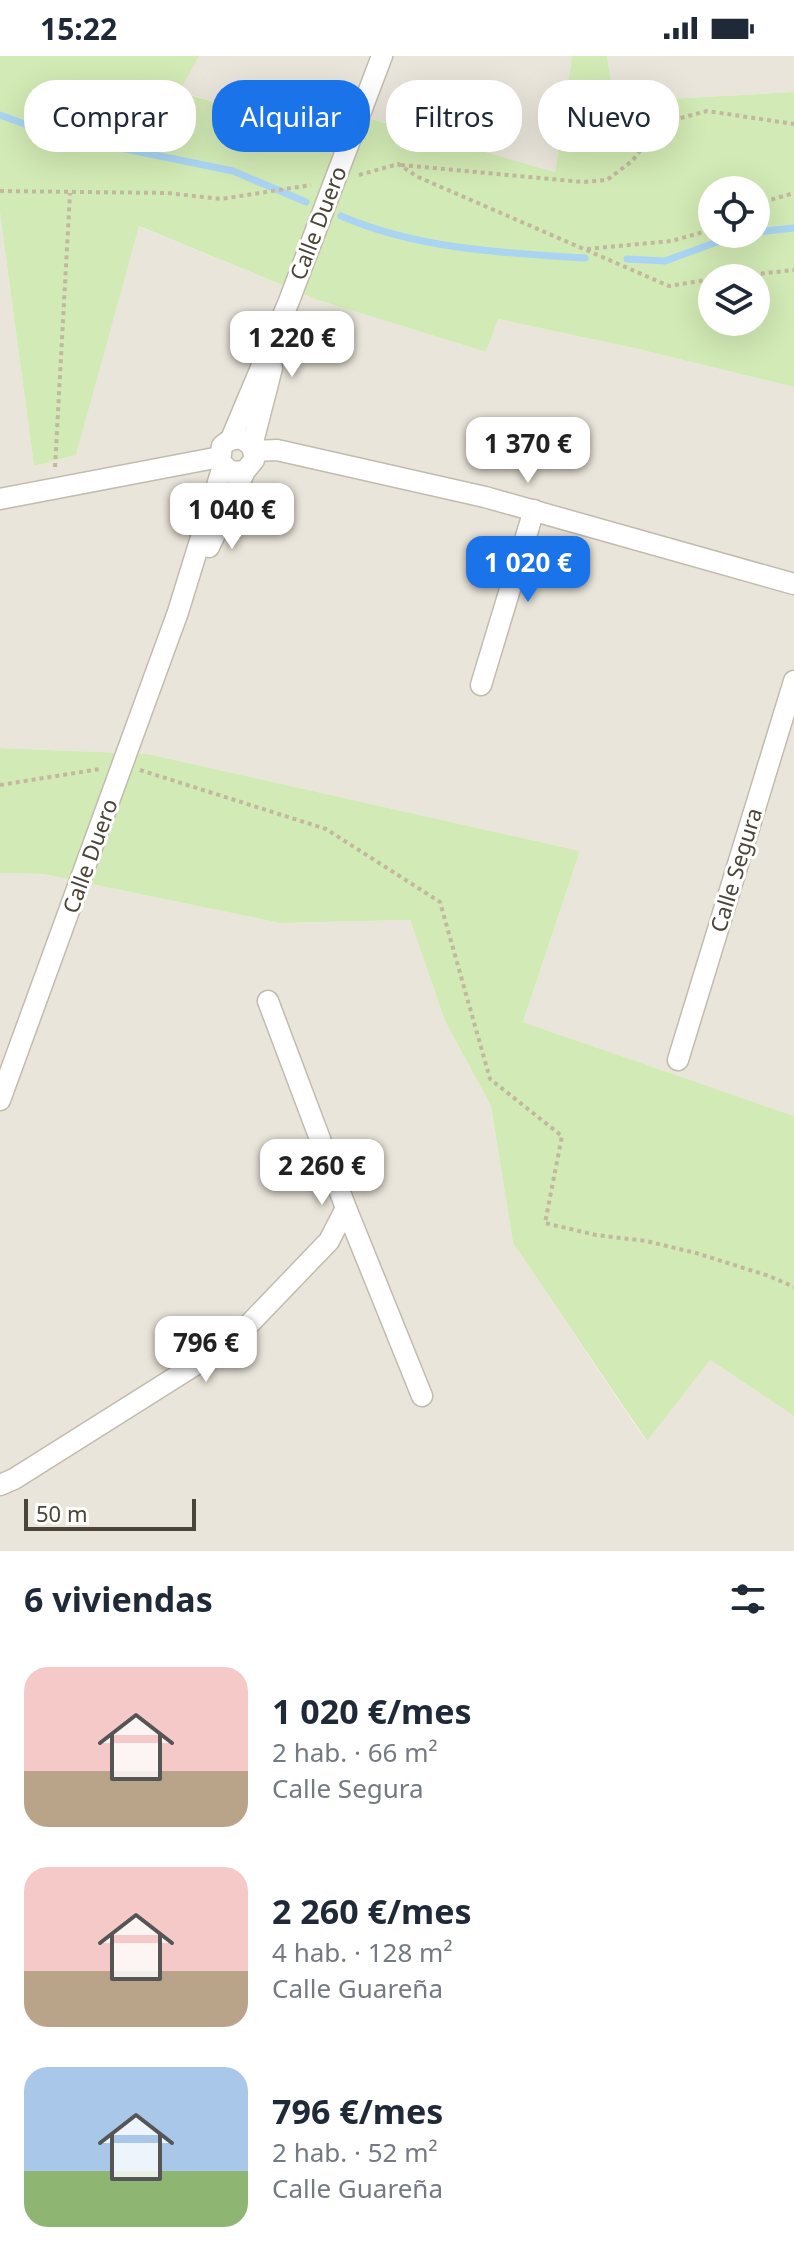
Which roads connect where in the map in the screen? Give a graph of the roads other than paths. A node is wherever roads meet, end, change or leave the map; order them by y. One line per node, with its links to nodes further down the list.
1 (382, 56): 2 (street, Calle Duero)
2 (289, 301): 3 (street, Calle Duero); 4 (street, Calle Duero)
3 (231, 439): 4 (street); 5 (street)
4 (253, 448): 6 (street); 8 (street)
5 (221, 461): 6 (street); 7 (street); 10 (street, Calle Duero)
6 (245, 471): 10 (street, Calle Duero)
7 (0, 499)
8 (534, 510): 9 (street); 12 (street)
9 (794, 584)
10 (178, 612): 15 (street, Calle Duero)
11 (794, 681): 14 (street, Calle Segura)
12 (481, 685)
13 (268, 1001): 16 (street)
14 (678, 1060)
15 (0, 1100)
16 (346, 1208): 17 (street); 18 (street)
17 (422, 1396)
18 (0, 1485)

